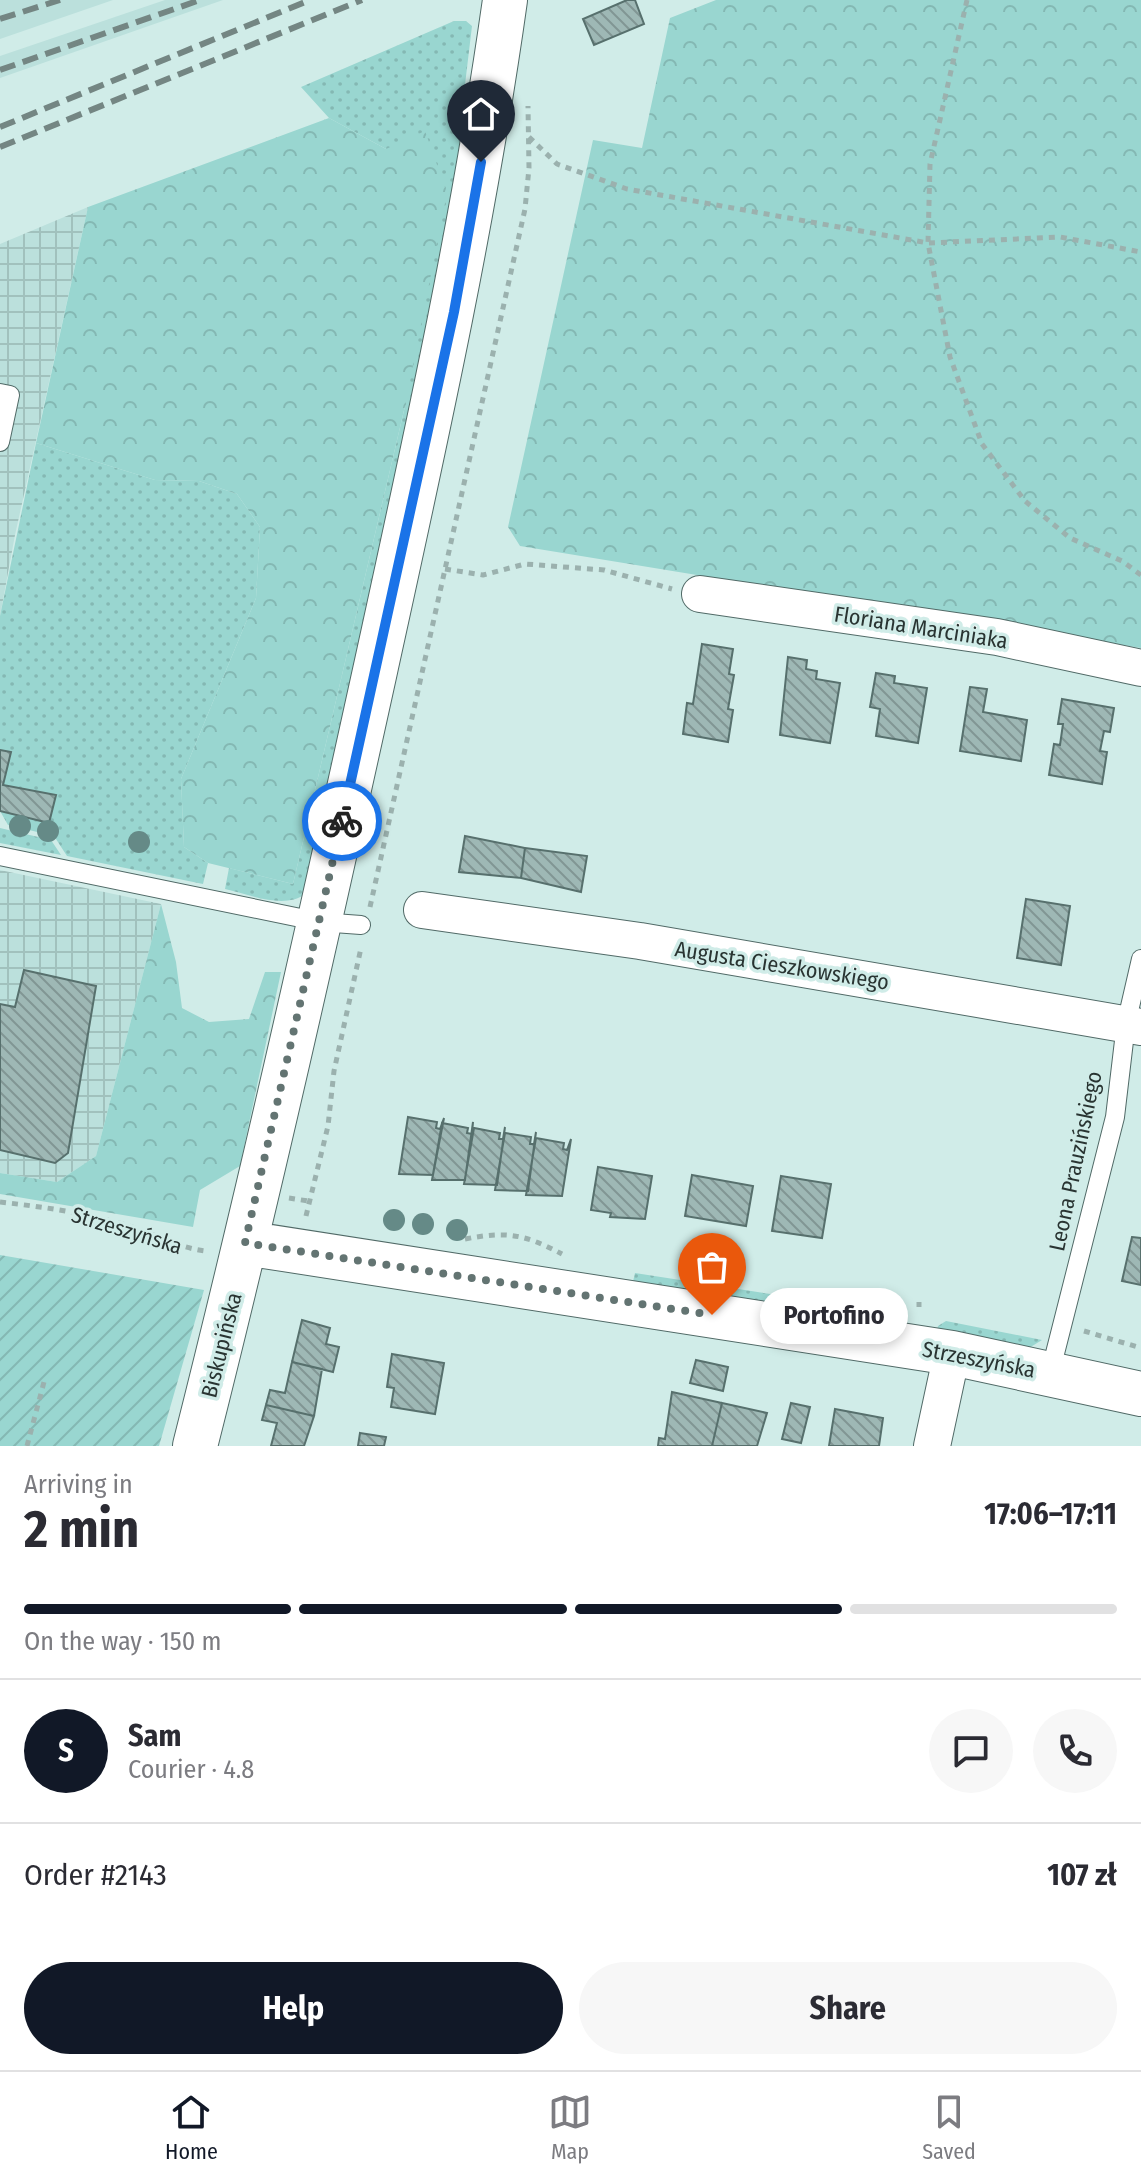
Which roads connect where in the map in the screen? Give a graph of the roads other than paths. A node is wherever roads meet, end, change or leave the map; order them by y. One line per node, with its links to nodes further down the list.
1 (505, 0): 8 (street, Biskupińska)
2 (0, 393): 3 (lane)
3 (0, 442)
4 (700, 594): 5 (street, Floriana Marciniaka)
5 (1141, 668)
6 (0, 856): 8 (lane)
7 (422, 910): 10 (street, Augusta Cieszkowskiego)
8 (353, 925): 11 (street, Biskupińska)
9 (1141, 959): 10 (lane, Leona Prauzińskiego)
10 (1133, 1026): 13 (lane, Leona Prauzińskiego)
11 (226, 1247): 12 (street, Strzeszyńska); 15 (street, Biskupińska)
12 (952, 1353): 13 (street, Strzeszyńska); 16 (street)
13 (1050, 1373): 14 (street, Strzeszyńska)
14 (1141, 1394)
15 (195, 1446)
16 (932, 1446)

